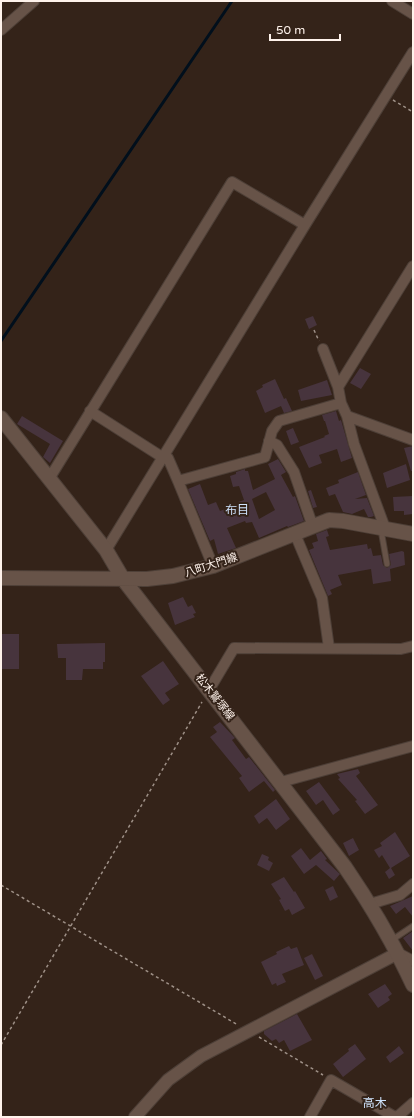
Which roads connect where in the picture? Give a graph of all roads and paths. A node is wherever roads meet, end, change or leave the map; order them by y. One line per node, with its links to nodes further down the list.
1 (34, 1): 4 (street)
2 (392, 1): 3 (street)
3 (413, 14)
4 (1, 30)
5 (413, 52): 6 (street)
6 (387, 96): 7 (path); 8 (street)
7 (413, 112)
8 (304, 225): 14 (street); 19 (street)
9 (413, 266): 12 (street)
10 (314, 330): 11 (path)
11 (322, 349): 12 (street)
12 (338, 386): 13 (street)
13 (341, 403): 15 (street); 18 (street)
14 (90, 411): 19 (street); 20 (street)
15 (347, 416): 17 (street); 23 (street)
16 (1, 418): 20 (main road, 松木鷲塚線)
17 (413, 440)
18 (269, 441): 21 (street); 22 (street)
19 (163, 456): 21 (street); 26 (street)
20 (49, 479): 26 (main road, 松木鷲塚線)
21 (178, 481): 28 (street)
22 (313, 527): 23 (main road, 八町大門線); 24 (main road, 八町大門線)
23 (383, 528): 25 (main road, 八町大門線); 27 (lane)
24 (295, 534): 28 (main road, 八町大門線); 32 (street)
25 (413, 534)
26 (106, 550): 30 (main road, 松木鷲塚線)
27 (387, 564)
28 (213, 566): 30 (main road, 八町大門線)
29 (1, 578): 30 (main road, 八町大門線)
30 (123, 579): 33 (main road, 松木鷲塚線)
31 (413, 646): 32 (street)
32 (329, 648): 33 (street)
33 (209, 690): 35 (main road, 松木鷲塚線); 39 (path)
34 (413, 746): 35 (street)
35 (281, 782): 38 (main road, 松木鷲塚線)
36 (413, 884): 38 (street)
37 (1, 885): 39 (path)
38 (370, 904): 41 (main road, 松木鷲塚線)
39 (70, 926): 45 (path); 46 (path)
40 (413, 926): 41 (lane)
41 (391, 940): 42 (main road, 松木鷲塚線)
42 (398, 953): 43 (street); 44 (main road, 松木鷲塚線); 45 (street)
43 (413, 961)
44 (413, 985)
45 (250, 1032): 47 (path); 49 (street)
46 (1, 1045)
47 (331, 1080): 50 (street); 51 (street)
48 (413, 1104): 51 (street)
49 (135, 1117)
50 (310, 1117)
51 (396, 1117)

